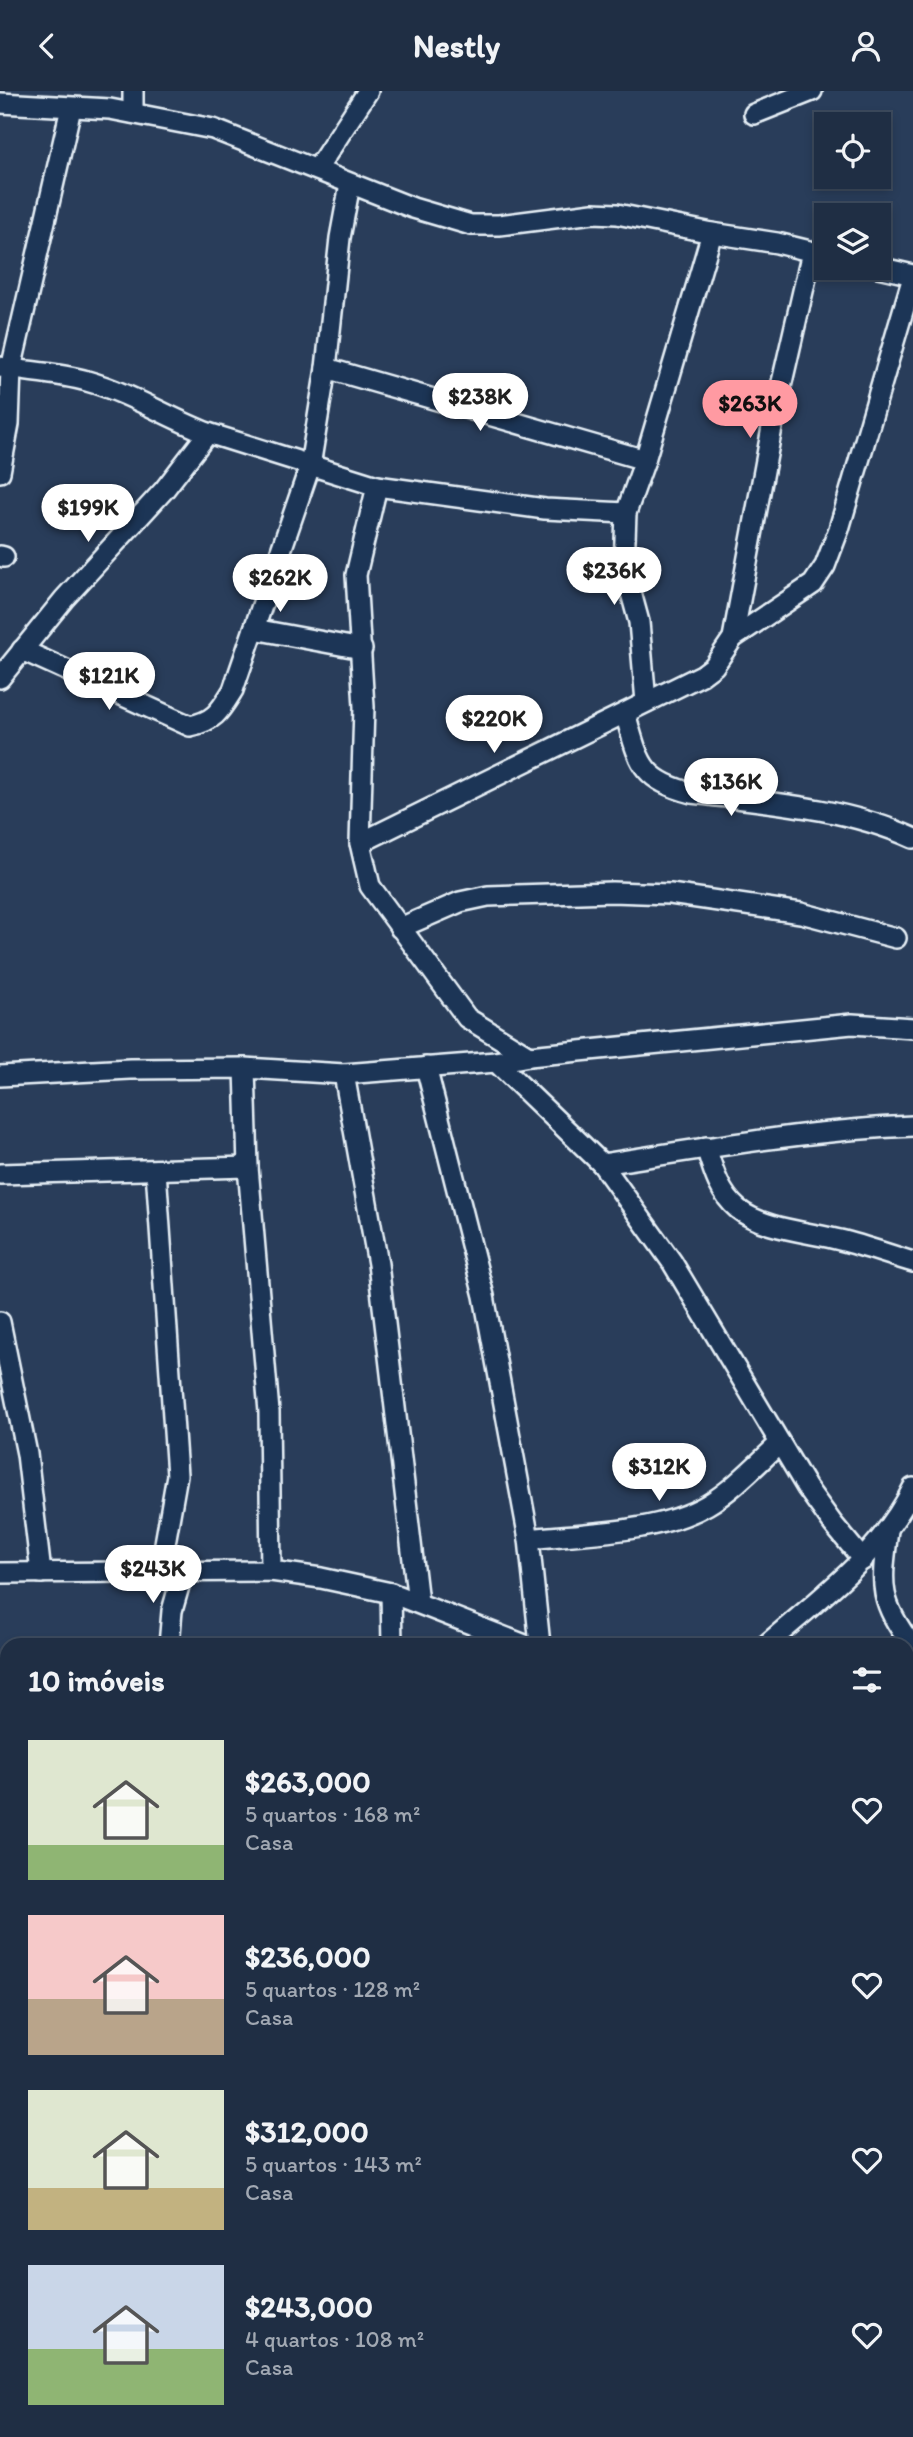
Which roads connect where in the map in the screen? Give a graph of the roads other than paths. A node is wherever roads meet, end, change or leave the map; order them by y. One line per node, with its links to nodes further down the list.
1 (133, 91): 6 (street)
2 (368, 91): 8 (street)
3 (812, 91): 7 (street)
4 (0, 103): 5 (street)
5 (71, 108): 6 (street); 15 (street)
6 (133, 113): 8 (street)
7 (754, 114)
8 (317, 169): 9 (street)
9 (351, 184): 10 (street); 16 (street)
10 (712, 233): 11 (street); 18 (street)
11 (814, 253)
12 (891, 270): 14 (street)
13 (814, 272): 24 (street)
14 (913, 276): 24 (street)
15 (6, 368): 17 (street); 20 (street)
16 (326, 368): 18 (street); 19 (street)
17 (208, 433): 19 (street); 26 (street)
18 (645, 460): 22 (street)
19 (310, 466): 21 (street); 23 (street)
20 (0, 473)
21 (377, 486): 22 (street); 25 (street)
22 (626, 513): 28 (street)
23 (254, 629): 25 (street); 26 (street)
24 (733, 638): 28 (street)
25 (362, 649): 31 (street)
26 (22, 650): 27 (street)
27 (0, 678)
28 (646, 702): 29 (street)
29 (625, 713): 30 (street); 31 (street)
30 (913, 838)
31 (360, 843): 32 (street)
32 (400, 928): 33 (street); 35 (street)
33 (896, 938)
34 (913, 1028): 35 (street)
35 (529, 1056): 36 (street)
36 (496, 1062): 37 (street); 43 (street)
37 (426, 1067): 39 (street); 52 (street)
38 (245, 1068): 39 (street); 40 (street); 44 (street)
39 (344, 1074): 60 (street)
40 (0, 1076)
41 (913, 1126): 42 (street)
42 (706, 1147): 43 (street); 47 (street)
43 (602, 1164): 49 (street)
44 (248, 1167): 45 (street); 54 (street)
45 (156, 1170): 46 (street); 55 (street)
46 (0, 1174)
47 (913, 1262)
48 (0, 1322): 58 (street)
49 (780, 1443): 52 (street); 53 (street)
50 (913, 1488): 51 (street)
51 (889, 1528): 53 (street); 66 (street)
52 (529, 1539): 64 (street)
53 (863, 1560): 65 (street)
54 (271, 1571): 56 (street); 59 (street)
55 (160, 1572): 56 (street); 58 (street)
56 (183, 1572): 61 (street)
57 (0, 1573): 58 (street)
58 (41, 1573)
59 (391, 1593): 60 (street); 62 (street)
60 (418, 1602): 63 (street)
61 (170, 1638)
62 (392, 1638)
63 (508, 1638)
64 (539, 1638)
65 (774, 1638)
66 (906, 1638)

